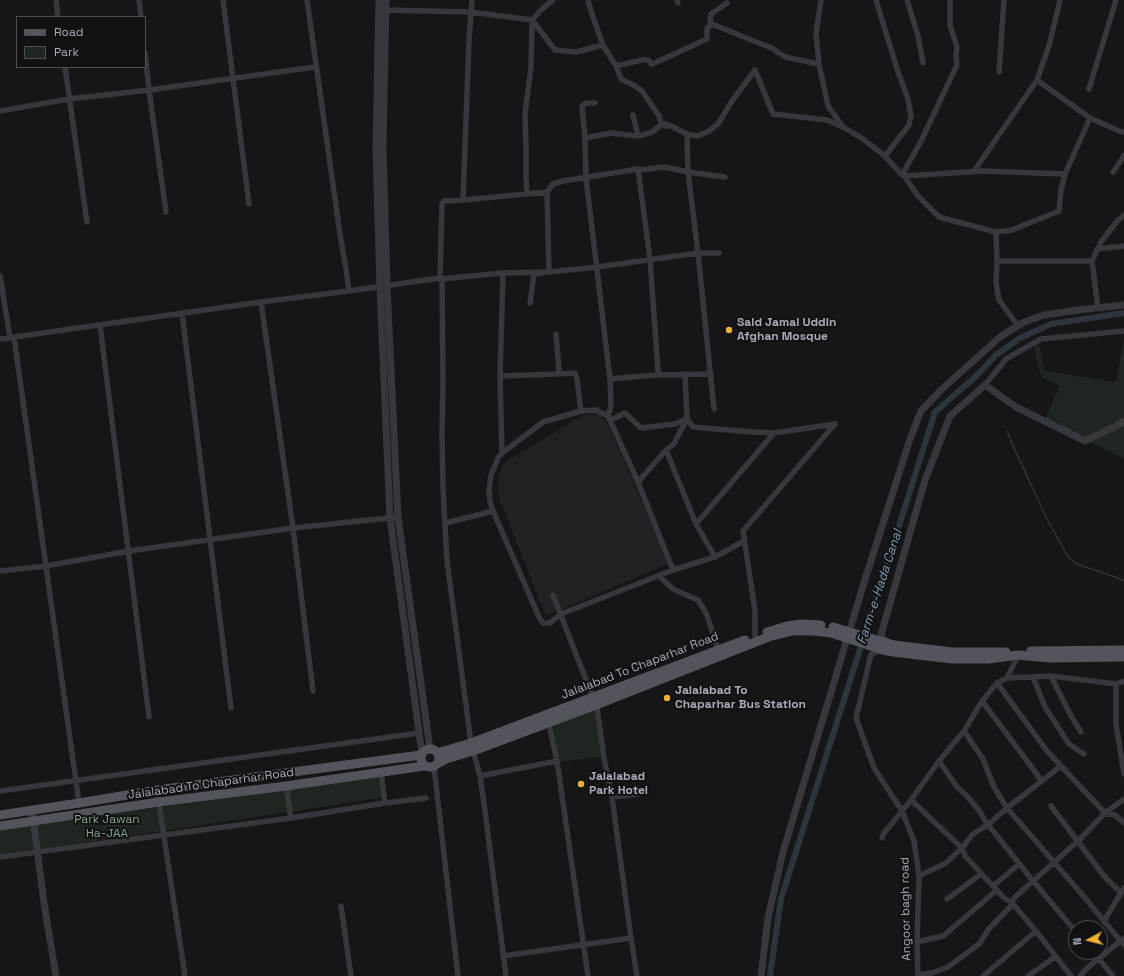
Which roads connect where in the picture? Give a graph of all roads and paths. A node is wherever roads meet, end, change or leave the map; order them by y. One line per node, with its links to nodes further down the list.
1 (56, 0): 20 (street)
2 (139, 0): 21 (street)
3 (223, 0): 32 (street)
4 (306, 0): 29 (street)
5 (379, 0): 18 (street)
6 (386, 0): 18 (street)
7 (472, 0): 19 (street)
8 (552, 0): 22 (street)
9 (588, 0): 24 (street)
10 (821, 0): 27 (street)
11 (876, 0): 48 (street)
12 (907, 0): 26 (street)
13 (950, 0): 54 (street)
14 (1004, 0): 31 (street)
15 (1060, 0): 33 (street)
16 (1116, 0): 34 (street)
17 (727, 3): 23 (street)
18 (382, 10): 19 (street); 77 (street)
19 (471, 12): 22 (street); 59 (street)
20 (58, 16)
21 (141, 16)
22 (532, 20): 24 (street); 58 (street)
23 (712, 24): 27 (street); 28 (street)
24 (604, 45): 28 (street)
25 (146, 62): 35 (street)
26 (923, 63)
27 (819, 64): 42 (street)
28 (616, 66): 41 (street)
29 (316, 67): 32 (street); 78 (street)
30 (65, 68): 36 (street)
31 (999, 72)
32 (233, 78): 35 (street); 60 (street)
33 (1037, 80): 40 (street); 50 (street)
34 (1090, 89)
35 (149, 90): 36 (street); 61 (street)
36 (69, 99): 38 (street); 63 (street)
37 (595, 103): 46 (street)
38 (0, 111)
39 (633, 115): 45 (street)
40 (1090, 118): 43 (street); 53 (street)
41 (671, 126): 44 (street); 45 (street)
42 (843, 127): 44 (street); 48 (street)
43 (1124, 132)
44 (687, 134): 51 (street)
45 (638, 136): 46 (street)
46 (585, 138): 56 (street)
47 (1124, 155): 52 (street)
48 (885, 156): 54 (street)
49 (638, 169): 51 (street); 56 (street); 69 (street)
50 (974, 171): 53 (street); 54 (street)
51 (688, 172): 55 (street); 67 (street)
52 (1112, 172)
53 (1065, 174): 64 (street)
54 (903, 175): 64 (street)
55 (726, 176)
56 (586, 178): 57 (street); 72 (street)
57 (547, 192): 58 (street); 73 (street)
58 (527, 194): 59 (street)
59 (463, 200): 76 (street)
60 (249, 204)
61 (166, 212)
62 (1124, 215): 66 (street)
63 (87, 222)
64 (996, 232): 70 (street)
65 (1124, 246): 66 (street)
66 (1097, 249): 71 (street)
67 (698, 253): 68 (street); 69 (street); 92 (street)
68 (719, 253)
69 (650, 259): 72 (street); 93 (street)
70 (997, 261): 71 (street); 85 (street)
71 (1092, 261): 82 (street)
72 (597, 267): 73 (street); 95 (street)
73 (549, 272): 74 (street); 80 (street)
74 (503, 273): 76 (street); 94 (street)
75 (0, 276): 88 (street)
76 (441, 278): 77 (street); 108 (street)
77 (383, 287): 78 (street); 107 (street)
78 (349, 291): 79 (street)
79 (261, 302): 83 (street); 110 (street)
80 (530, 303)
81 (1124, 305): 82 (street)
82 (1098, 308): 85 (street)
83 (182, 313): 84 (street); 111 (street)
84 (100, 325): 88 (street); 113 (street)
85 (1018, 326): 122 (street)
86 (1124, 331): 96 (street)
87 (556, 334): 90 (street)
88 (12, 338): 89 (street); 115 (street)
89 (0, 339)
90 (557, 374): 94 (street); 98 (street)
91 (685, 374): 92 (street); 93 (street); 100 (street)
92 (711, 374): 97 (street)
93 (655, 375): 95 (street)
94 (500, 376): 104 (street)
95 (610, 380): 99 (street)
96 (985, 385): 101 (street); 123 (street)
97 (714, 409)
98 (581, 411): 99 (street); 104 (street)
99 (610, 418): 100 (street); 105 (street)
100 (687, 419): 102 (street); 103 (street)
101 (1124, 421)
102 (774, 433): 109 (street); 112 (street)
103 (666, 450): 105 (street); 109 (street)
104 (502, 452): 106 (street)
105 (638, 482): 116 (street)
106 (493, 511): 108 (street); 120 (street)
107 (394, 517): 110 (street); 143 (street); 145 (street)
108 (446, 523): 144 (street)
109 (696, 524): 114 (street)
110 (293, 528): 111 (street); 135 (street)
111 (211, 540): 113 (street); 138 (street)
112 (744, 541): 114 (street); 121 (street)
113 (129, 551): 115 (street); 139 (street)
114 (715, 556): 116 (street)
115 (46, 566): 117 (street); 155 (street)
116 (673, 570): 118 (street)
117 (0, 571)
118 (659, 576): 120 (street); 125 (street)
119 (553, 595): 120 (street)
120 (561, 614): 136 (street)
121 (755, 636): 122 (main road, Jalalabad To Chaparhar Road); 125 (main road, Jalalabad To Chaparhar Road)
122 (851, 636): 123 (main road); 136 (main road, Jalalabad To Chaparhar Road); 216 (street)
123 (881, 645): 124 (main road); 171 (street, Angoor bagh road)
124 (894, 648): 126 (main road); 127 (main road)
125 (718, 650): 136 (main road, Jalalabad To Chaparhar Road)
126 (1124, 650)
127 (1018, 655): 128 (main road); 131 (street)
128 (1124, 657)
129 (1051, 676): 130 (street); 134 (street); 142 (street)
130 (1033, 677): 131 (street); 146 (street)
131 (1007, 678): 133 (street)
132 (1124, 681): 134 (street)
133 (997, 683): 137 (street); 151 (street)
134 (1116, 684): 153 (street)
135 (313, 691)
136 (595, 701): 140 (main road, Jalalabad To Chaparhar Road); 161 (street)
137 (982, 701): 141 (street); 156 (street)
138 (231, 708)
139 (150, 717)
140 (548, 719): 144 (main road, Jalalabad To Chaparhar Road); 147 (street)
141 (964, 731): 148 (street); 169 (street)
142 (1082, 732)
143 (419, 733): 145 (street); 155 (street)
144 (472, 747): 145 (main road, Jalalabad To Chaparhar Road); 149 (main road, Jalalabad To Chaparhar Road); 154 (street)
145 (427, 753): 149 (main road); 150 (main road); 158 (main road, Jalalabad To Chaparhar Road)
146 (1084, 754)
147 (557, 761): 154 (street); 203 (street)
148 (939, 761): 164 (street); 177 (street)
149 (436, 765): 150 (main road); 212 (street)
150 (424, 766): 152 (main road, Jalalabad To Chaparhar Road)
151 (1061, 766): 156 (street); 172 (street)
152 (381, 772): 157 (main road, Jalalabad To Chaparhar Road); 167 (street)
153 (1124, 774)
154 (480, 776): 205 (street)
155 (76, 781): 159 (street); 166 (street)
156 (1042, 781): 169 (street)
157 (286, 786): 165 (main road, Jalalabad To Chaparhar Road); 174 (street)
158 (157, 790): 165 (street); 166 (main road, Jalalabad To Chaparhar Road)
159 (0, 791)
160 (639, 794): 161 (street)
161 (612, 797): 200 (street)
162 (426, 798): 167 (street)
163 (1124, 799): 172 (street)
164 (911, 800): 171 (street); 182 (street)
165 (158, 802): 175 (main road, Jalalabad To Chaparhar Road); 179 (street)
166 (78, 803): 170 (main road, Jalalabad To Chaparhar Road)
167 (385, 803): 174 (street)
168 (1051, 806): 181 (street)
169 (1007, 808): 177 (street); 185 (street)
170 (32, 810): 173 (main road, Jalalabad To Chaparhar Road); 175 (street)
171 (902, 811): 180 (street); 188 (street, Angoor bagh road)
172 (1105, 813): 176 (street); 181 (street)
173 (0, 815)
174 (291, 818): 179 (street)
175 (34, 822): 178 (main road, Jalalabad To Chaparhar Road); 183 (street)
176 (1124, 822)
177 (989, 824): 182 (street); 186 (street)
178 (0, 826)
179 (163, 834): 183 (street); 210 (street)
180 (882, 838)
181 (1078, 841): 185 (street); 191 (street)
182 (962, 848): 187 (street); 188 (street)
183 (38, 853): 184 (street); 209 (street)
184 (0, 857)
185 (1054, 863): 189 (street); 195 (street)
186 (1019, 864): 189 (street); 190 (street)
187 (981, 874): 190 (street); 192 (street)
188 (919, 876): 202 (street, Angoor bagh road)
189 (1033, 881): 193 (street); 197 (street)
190 (995, 888): 193 (street); 202 (street)
191 (1123, 891): 196 (street)
192 (946, 899)
193 (1012, 903): 199 (street); 217 (street)
194 (340, 906): 211 (street)
195 (1103, 920)
196 (1105, 920)
197 (1068, 923)
198 (1108, 925): 201 (street)
199 (1036, 931): 206 (street); 218 (street)
200 (631, 938): 203 (street); 215 (street)
201 (1123, 941): 204 (street)
202 (917, 942): 217 (street, Angoor bagh road)
203 (584, 944): 205 (street); 214 (street)
204 (1108, 952)
205 (503, 956): 213 (street)
206 (1055, 957): 219 (street); 220 (street)
207 (1098, 960): 221 (street)
208 (1100, 960): 222 (street)
209 (56, 976)
210 (185, 976)
211 (351, 976)
212 (458, 976)
213 (506, 976)
214 (588, 976)
215 (637, 976)
216 (761, 976)
217 (918, 976)
218 (983, 976)
219 (1028, 976)
220 (1071, 976)
221 (1080, 976)
222 (1113, 976)

